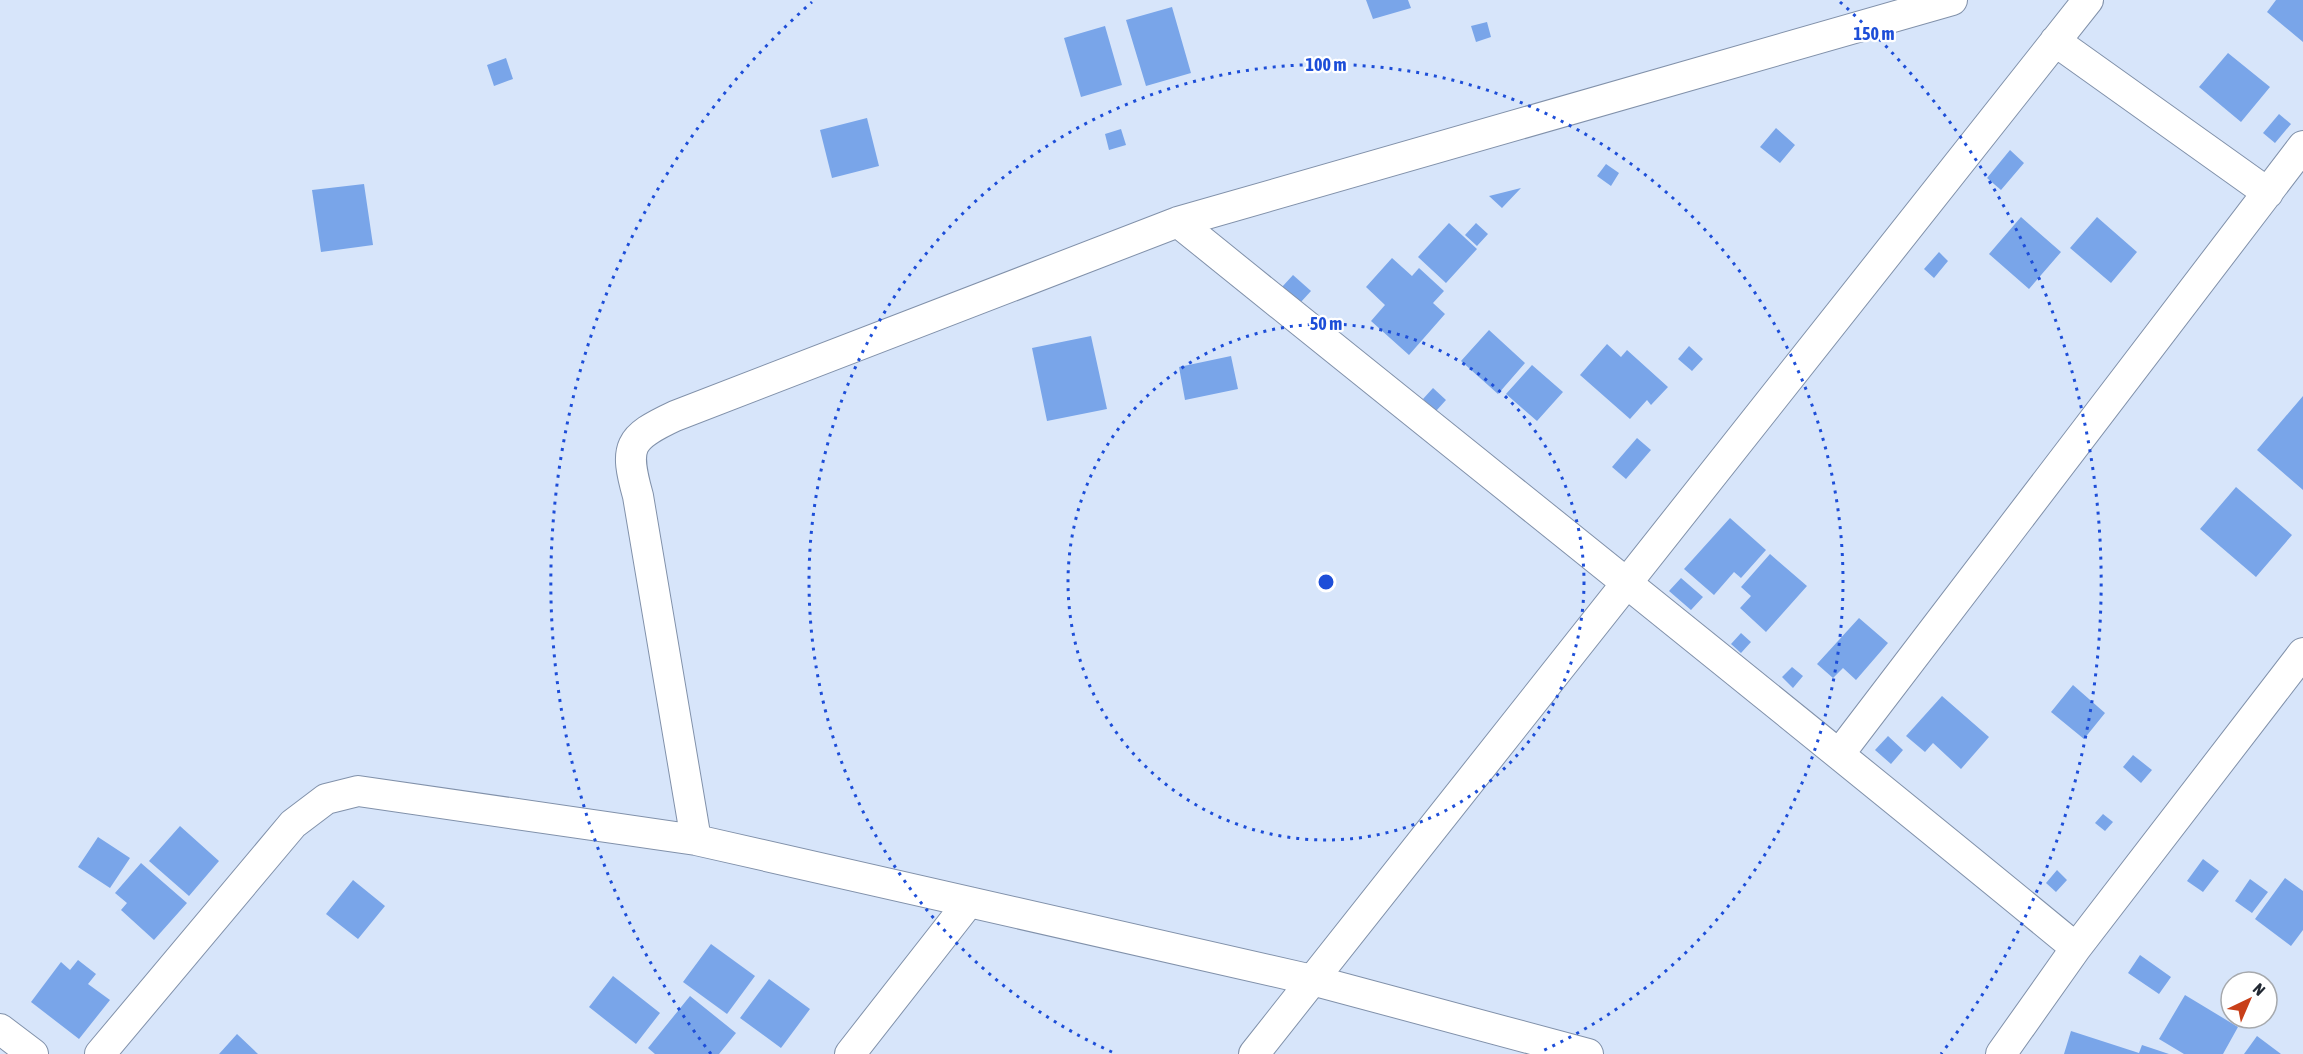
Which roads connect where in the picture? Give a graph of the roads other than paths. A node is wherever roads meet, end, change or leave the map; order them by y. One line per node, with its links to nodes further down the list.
1 (1952, 0): 6 (street)
2 (2088, 0): 3 (street)
3 (2055, 41): 5 (street); 7 (street)
4 (2303, 146): 5 (street)
5 (2268, 193): 9 (street)
6 (1178, 222): 7 (street); 10 (street)
7 (1626, 584): 9 (street); 13 (street)
8 (2303, 653): 12 (street)
9 (1840, 753): 12 (street)
10 (696, 840): 11 (street); 16 (street)
11 (969, 902): 13 (street); 17 (street)
12 (2076, 948): 20 (street)
13 (1312, 980): 18 (street); 19 (street)
14 (0, 1029): 15 (street)
15 (33, 1054)
16 (100, 1054)
17 (850, 1054)
18 (1254, 1054)
19 (1588, 1054)
20 (2001, 1054)

